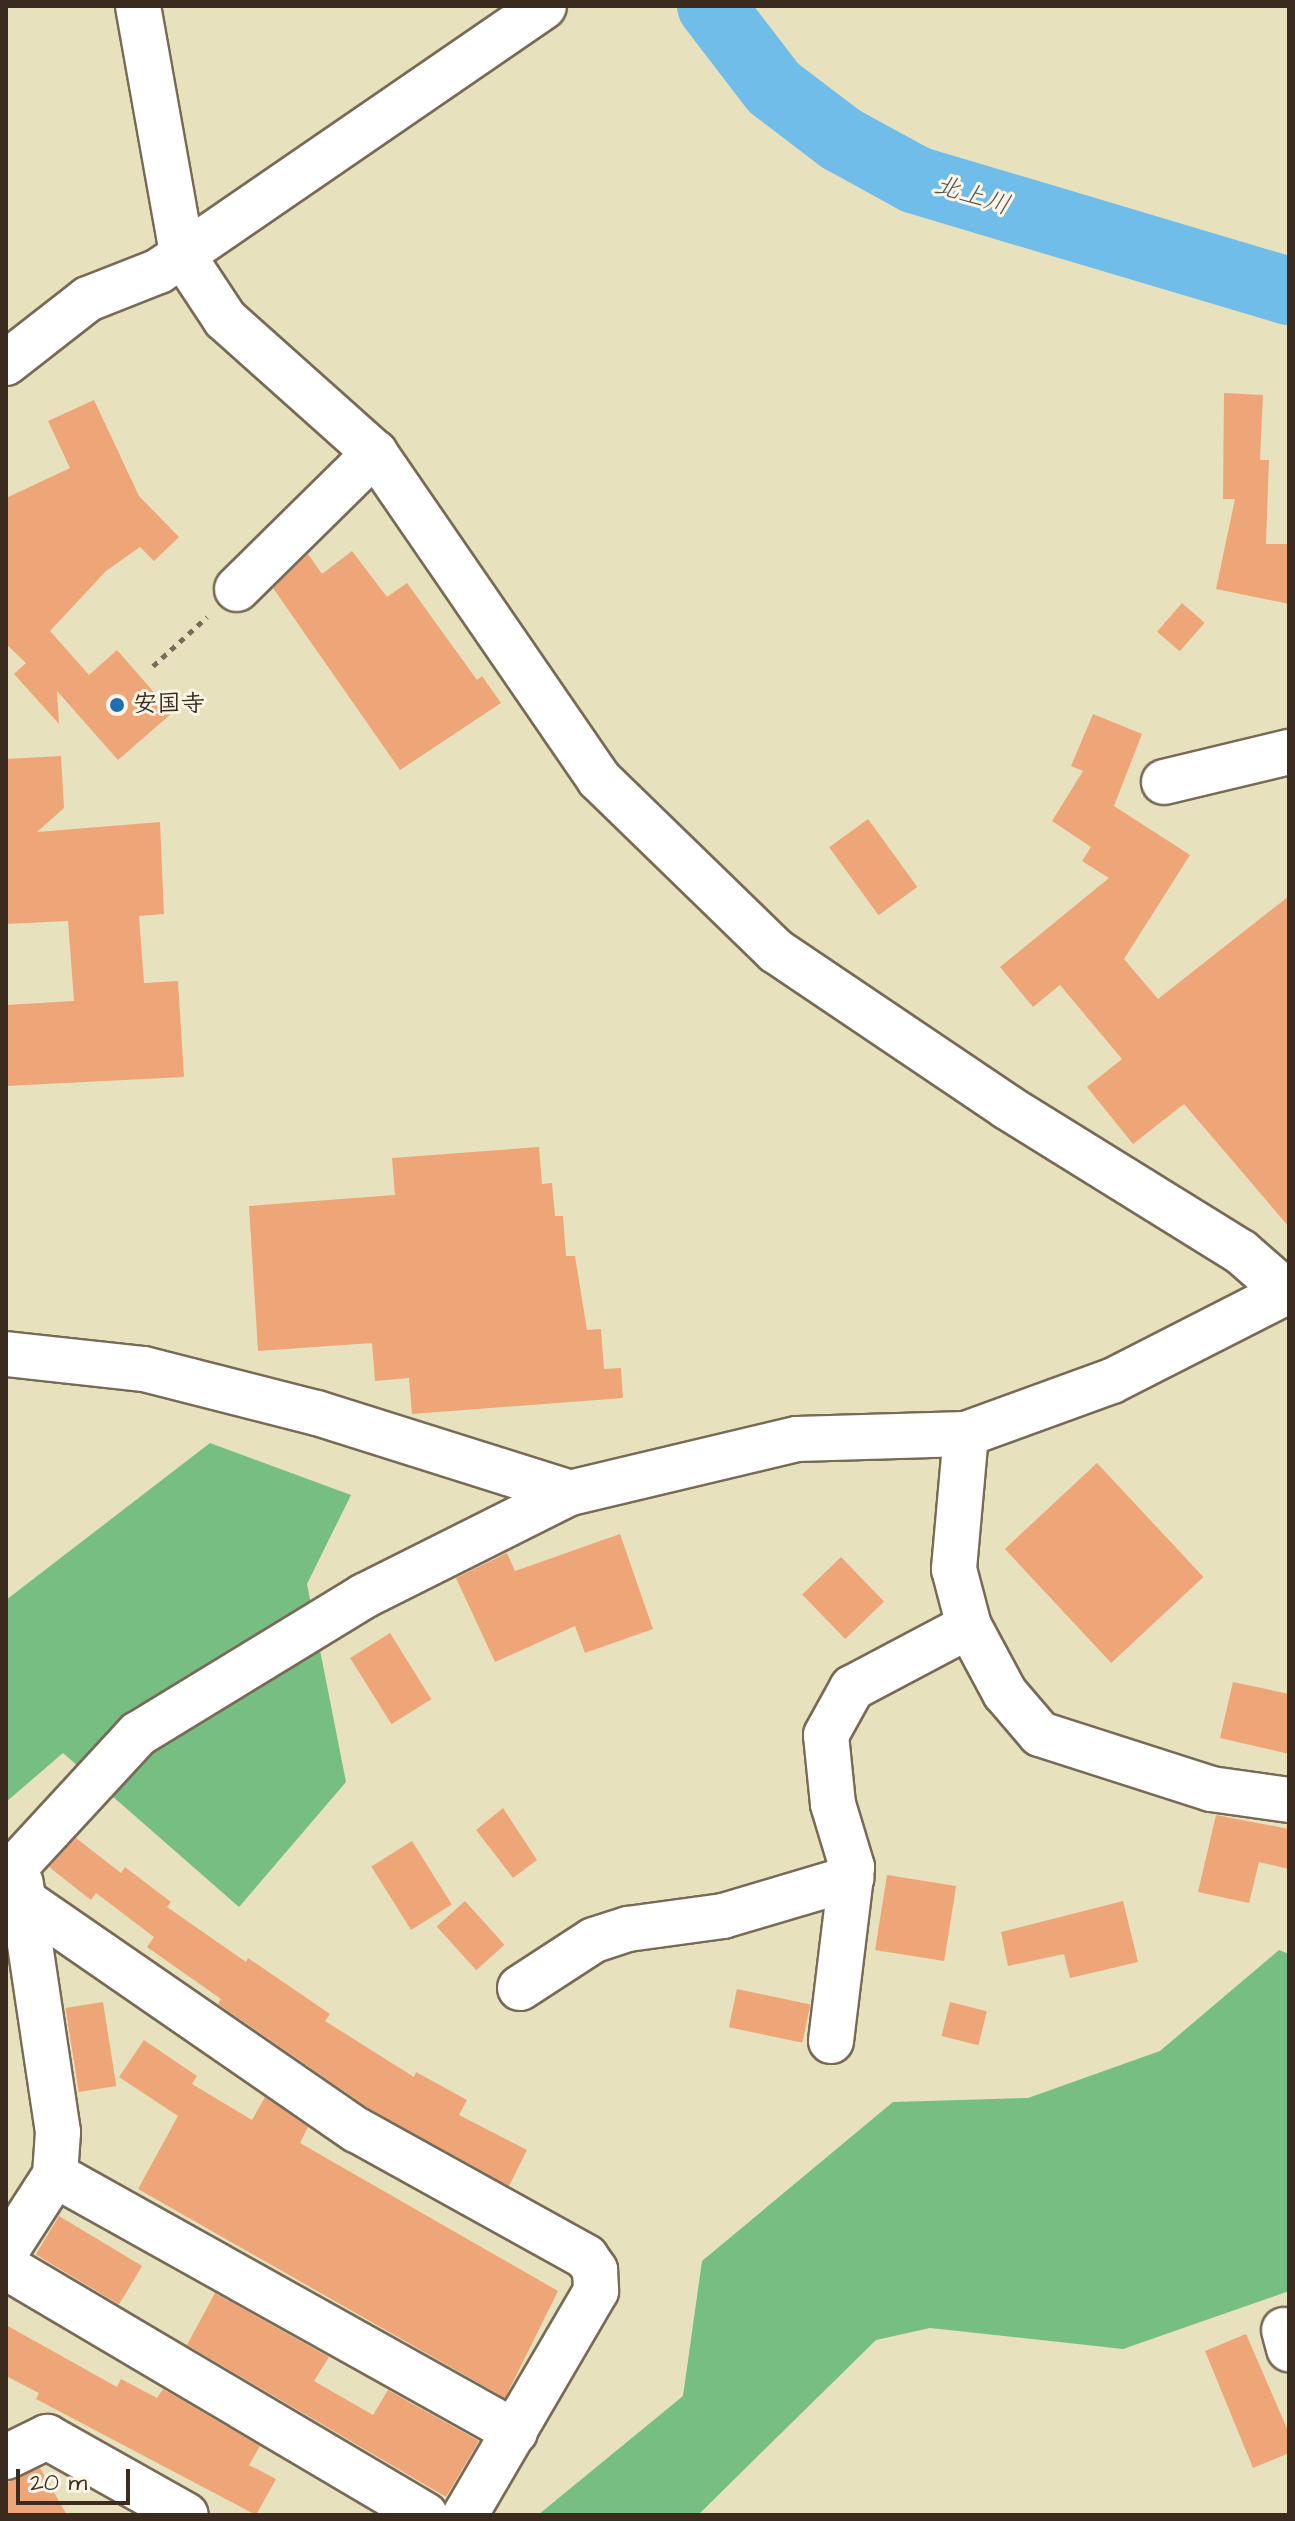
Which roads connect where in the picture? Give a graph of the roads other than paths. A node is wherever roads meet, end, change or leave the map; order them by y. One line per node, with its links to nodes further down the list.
1 (138, 6): 3 (street)
2 (544, 6): 3 (street)
3 (182, 254): 4 (street); 5 (street)
4 (6, 363)
5 (375, 453): 6 (street); 9 (street)
6 (237, 589)
7 (1289, 752): 8 (street)
8 (1164, 782)
9 (1288, 1292): 11 (street)
10 (6, 1354): 12 (street)
11 (966, 1434): 12 (street); 13 (street)
12 (570, 1493): 16 (street)
13 (969, 1626): 14 (street); 15 (street)
14 (1289, 1800)
15 (851, 1878): 17 (street); 18 (street)
16 (16, 1882): 19 (street); 22 (street)
17 (520, 1988)
18 (831, 2041)
19 (55, 2175): 20 (street); 22 (street)
20 (6, 2251)
21 (6, 2267): 25 (street)
22 (515, 2432): 26 (street)
23 (6, 2457): 24 (street)
24 (186, 2515)
25 (425, 2515)
26 (465, 2515)

